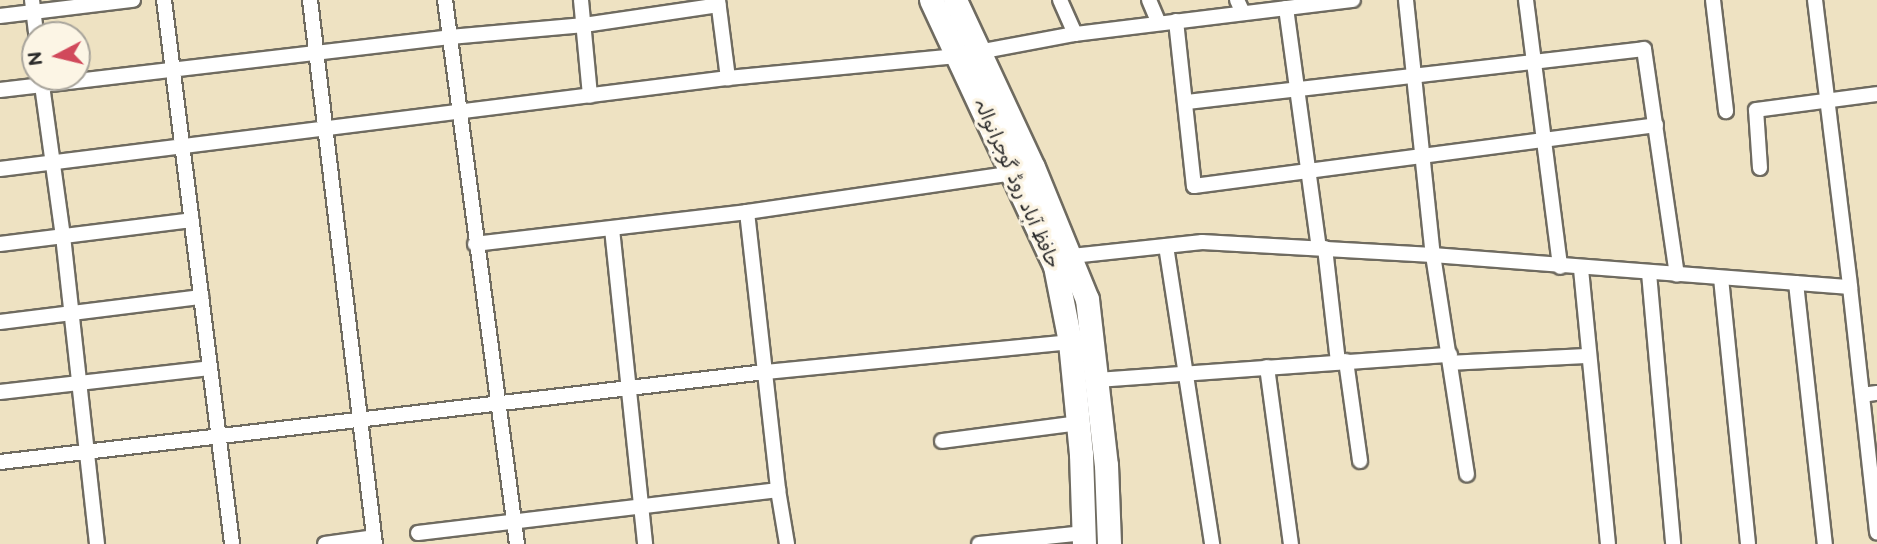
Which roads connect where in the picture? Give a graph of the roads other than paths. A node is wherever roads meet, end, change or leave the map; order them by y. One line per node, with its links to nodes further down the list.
1 (134, 0): 17 (street)
2 (164, 0): 29 (street)
3 (310, 0): 27 (street)
4 (445, 0): 25 (street)
5 (581, 0): 23 (street)
6 (931, 0): 26 (main road, حافظ آباد روڈ گوجرانوالہ)
7 (955, 0): 26 (main road, حافظ آباد روڈ گوجرانوالہ)
8 (1060, 0): 24 (street)
9 (1149, 0): 22 (street)
10 (1353, 0): 15 (street)
11 (1406, 0): 30 (street)
12 (1526, 0): 28 (street)
13 (1713, 0): 41 (street)
14 (1815, 0): 39 (street)
15 (1315, 2): 19 (street)
16 (718, 3): 23 (street); 32 (street)
17 (33, 6): 20 (street)
18 (1240, 6): 19 (street); 21 (street)
19 (1286, 8): 34 (street)
20 (0, 16)
21 (1176, 21): 22 (street); 40 (street)
22 (1159, 23): 24 (street)
23 (584, 24): 25 (street); 38 (street)
24 (1075, 34): 26 (street)
25 (450, 37): 27 (street); 42 (street)
26 (968, 53): 32 (street); 52 (main road, حافظ آباد روڈ گوجرانوالہ); 62 (main road, حافظ آباد روڈ گوجرانوالہ)
27 (316, 54): 29 (street); 44 (street)
28 (1534, 60): 30 (street); 43 (street); 45 (street)
29 (173, 70): 31 (street); 46 (street)
30 (1414, 74): 34 (street); 47 (street)
31 (91, 77)
32 (728, 78): 38 (street)
33 (21, 86): 35 (street)
34 (1296, 89): 40 (street); 51 (street)
35 (0, 90)
36 (43, 91): 48 (street)
37 (1877, 94): 39 (street)
38 (590, 96): 42 (street)
39 (1828, 100): 49 (street); 69 (street)
40 (1186, 102): 51 (street)
41 (1727, 111)
42 (460, 113): 44 (street); 58 (street)
43 (1656, 125): 45 (street); 66 (street)
44 (326, 129): 46 (street); 87 (street)
45 (1544, 139): 47 (street); 63 (street)
46 (182, 146): 48 (street); 54 (street)
47 (1423, 154): 51 (street); 61 (street)
48 (51, 161): 50 (street); 56 (street)
49 (1760, 168)
50 (0, 169)
51 (1310, 169): 60 (street)
52 (1013, 173): 53 (street); 73 (main road, حافظ آباد روڈ گوجرانوالہ)
53 (747, 212): 55 (street); 79 (street)
54 (192, 220): 56 (street); 70 (street)
55 (612, 229): 58 (street); 83 (street)
56 (63, 236): 57 (street); 71 (street)
57 (0, 244)
58 (475, 244): 86 (street)
59 (1166, 246): 60 (street); 62 (street); 80 (street)
60 (1322, 248): 61 (street); 76 (street)
61 (1433, 255): 63 (street); 75 (street)
62 (1072, 256): 81 (main road, حافظ آباد روڈ گوجرانوالہ)
63 (1560, 267): 64 (street)
64 (1581, 269): 65 (street); 74 (street)
65 (1649, 273): 66 (street); 113 (street)
66 (1677, 275): 67 (street)
67 (1721, 278): 68 (street); 114 (street)
68 (1796, 283): 69 (street); 115 (street)
69 (1850, 287): 85 (street)
70 (201, 297): 71 (street); 78 (street)
71 (70, 315): 72 (street); 82 (street)
72 (0, 322)
73 (1070, 342): 79 (street); 88 (main road, حافظ آباد روڈ گوجرانوالہ)
74 (1589, 356): 75 (street); 112 (street)
75 (1450, 359): 76 (street); 94 (street)
76 (1342, 361): 77 (street); 92 (street)
77 (1267, 367): 80 (street); 111 (street)
78 (210, 368): 82 (street); 89 (street)
79 (765, 372): 83 (street); 95 (street)
80 (1186, 374): 81 (street); 110 (street)
81 (1097, 380): 109 (main road, حافظ آباد روڈ گوجرانوالہ)
82 (78, 383): 84 (street); 91 (street)
83 (626, 388): 86 (street); 96 (street)
84 (0, 392)
85 (1870, 394): 99 (street)
86 (498, 403): 87 (street); 97 (street)
87 (360, 419): 89 (street); 101 (street)
88 (1078, 423): 90 (street); 100 (main road, حافظ آباد روڈ گوجرانوالہ)
89 (218, 435): 91 (street); 103 (street)
90 (942, 441)
91 (86, 451): 93 (street); 102 (street)
92 (1360, 461)
93 (0, 462)
94 (1468, 474)
95 (778, 490): 96 (street); 107 (street)
96 (640, 506): 97 (street); 106 (street)
97 (515, 522): 98 (street); 105 (street)
98 (418, 533)
99 (1877, 533)
100 (1084, 539): 108 (street)
101 (375, 540): 104 (street)
102 (97, 544)
103 (232, 544)
104 (325, 544)
105 (517, 544)
106 (645, 544)
107 (787, 544)
108 (979, 544)
109 (1109, 544)
110 (1212, 544)
111 (1291, 544)
112 (1608, 544)
113 (1673, 544)
114 (1748, 544)
115 (1825, 544)

